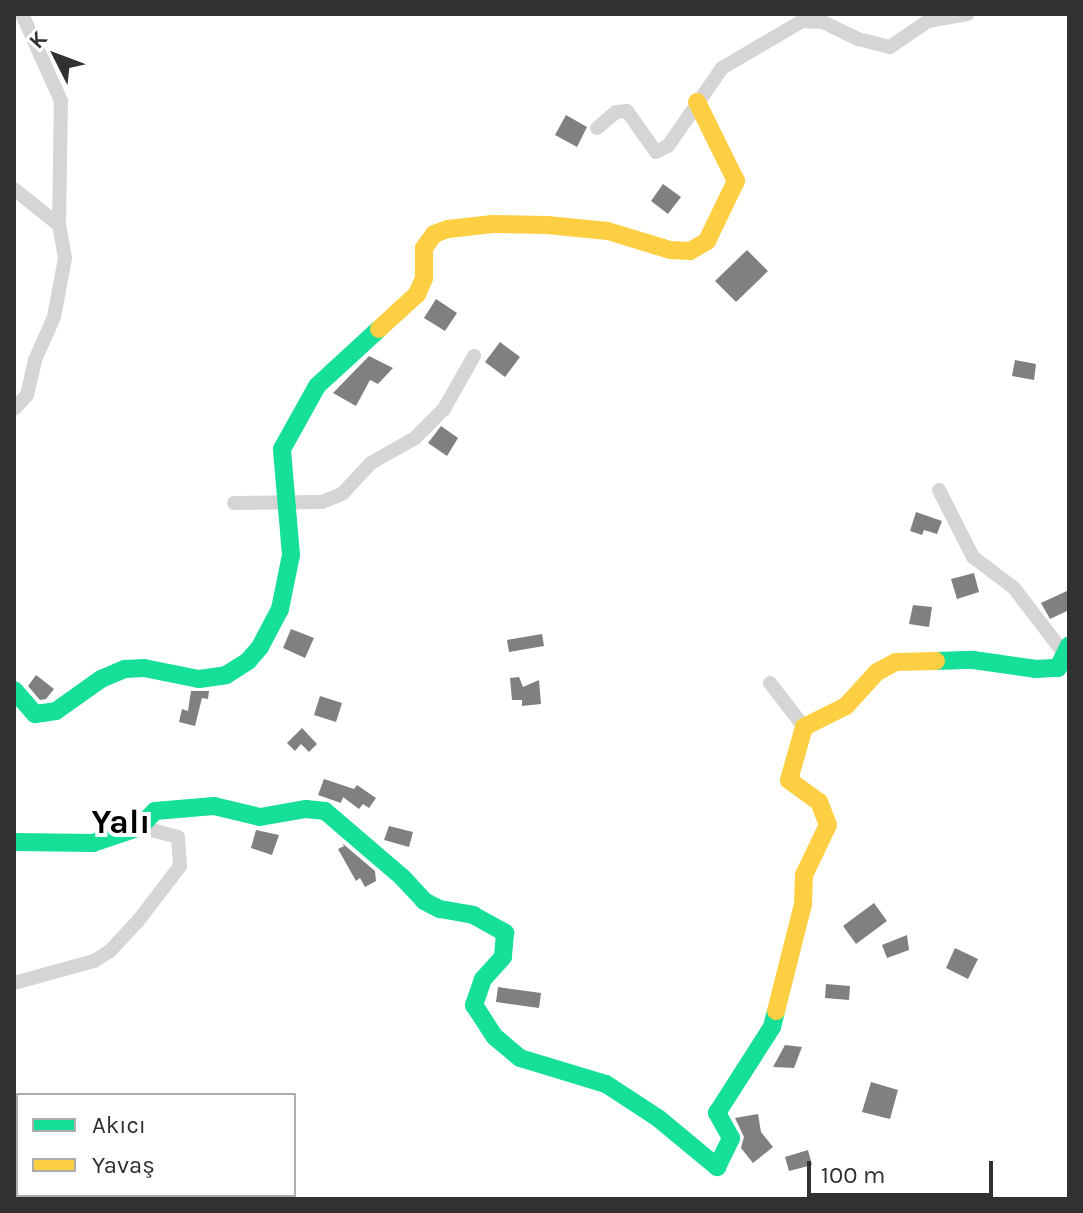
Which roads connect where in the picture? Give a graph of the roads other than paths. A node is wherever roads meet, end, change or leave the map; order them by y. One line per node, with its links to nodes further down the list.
1 (22, 14): 6 (street)
2 (967, 14): 3 (street)
3 (697, 102): 4 (street); 11 (street)
4 (597, 128)
5 (14, 189): 6 (street)
6 (59, 225): 8 (street)
7 (474, 356): 11 (street)
8 (14, 409)
9 (939, 490): 12 (street)
10 (234, 503): 11 (street)
11 (287, 503): 14 (street)
12 (1068, 651): 15 (street)
13 (770, 683): 15 (street)
14 (14, 690)
15 (804, 727): 16 (street)
16 (140, 827): 17 (street); 18 (street)
17 (14, 842)
18 (14, 983)

